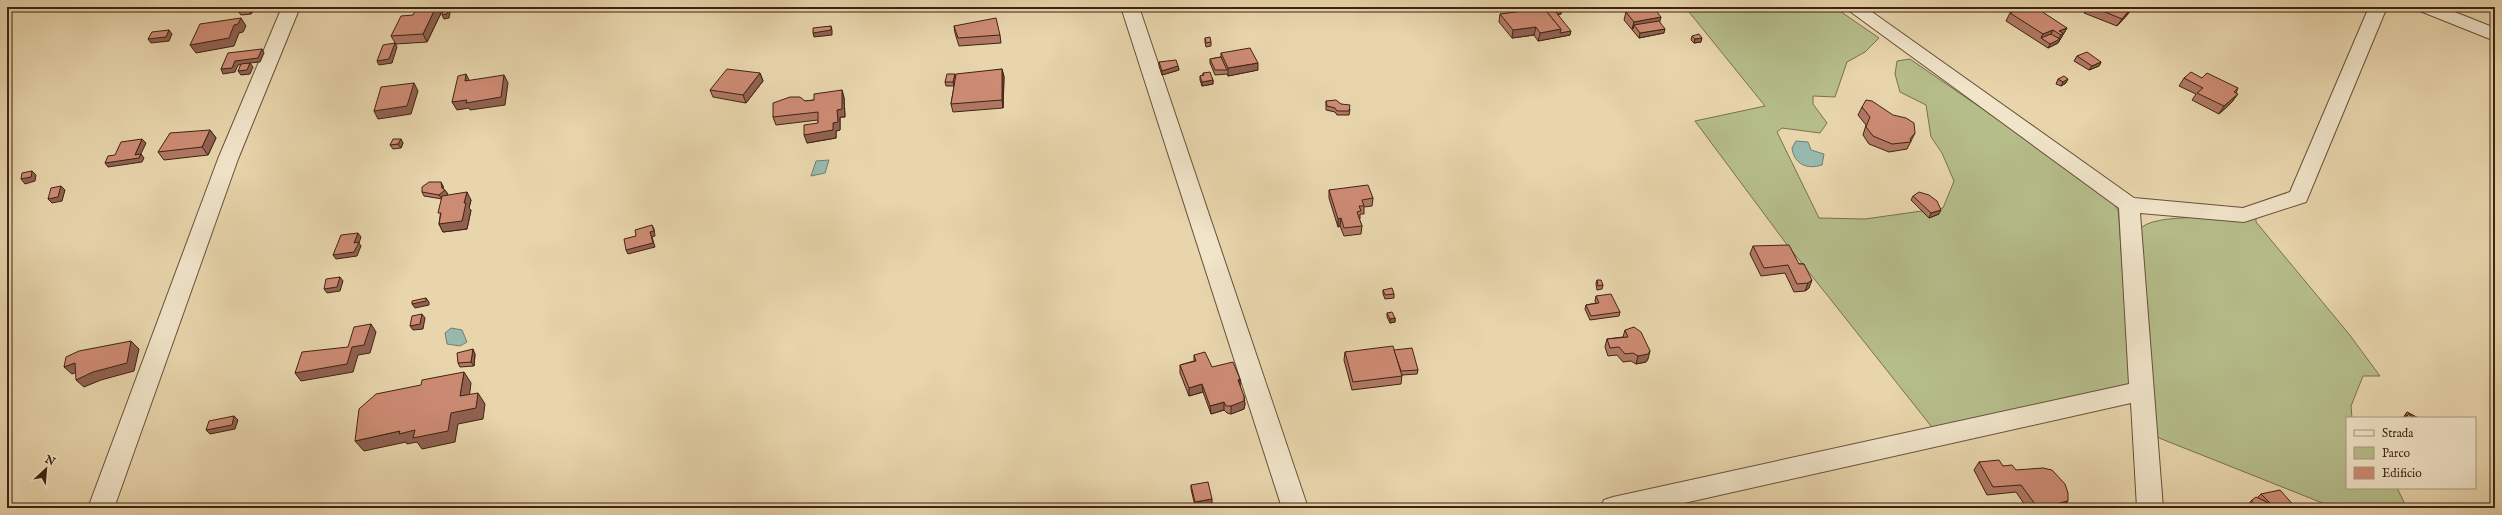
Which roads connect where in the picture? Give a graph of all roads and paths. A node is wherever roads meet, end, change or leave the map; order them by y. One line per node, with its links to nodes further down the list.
1 (291, 7): 9 (street)
2 (1130, 7): 10 (street)
3 (1853, 7): 7 (street)
4 (2378, 7): 7 (street)
5 (2426, 7): 6 (street)
6 (2495, 35)
7 (2129, 205): 8 (street)
8 (2141, 391): 11 (street); 12 (street)
9 (101, 508)
10 (1295, 508)
11 (1613, 508)
12 (2150, 508)

